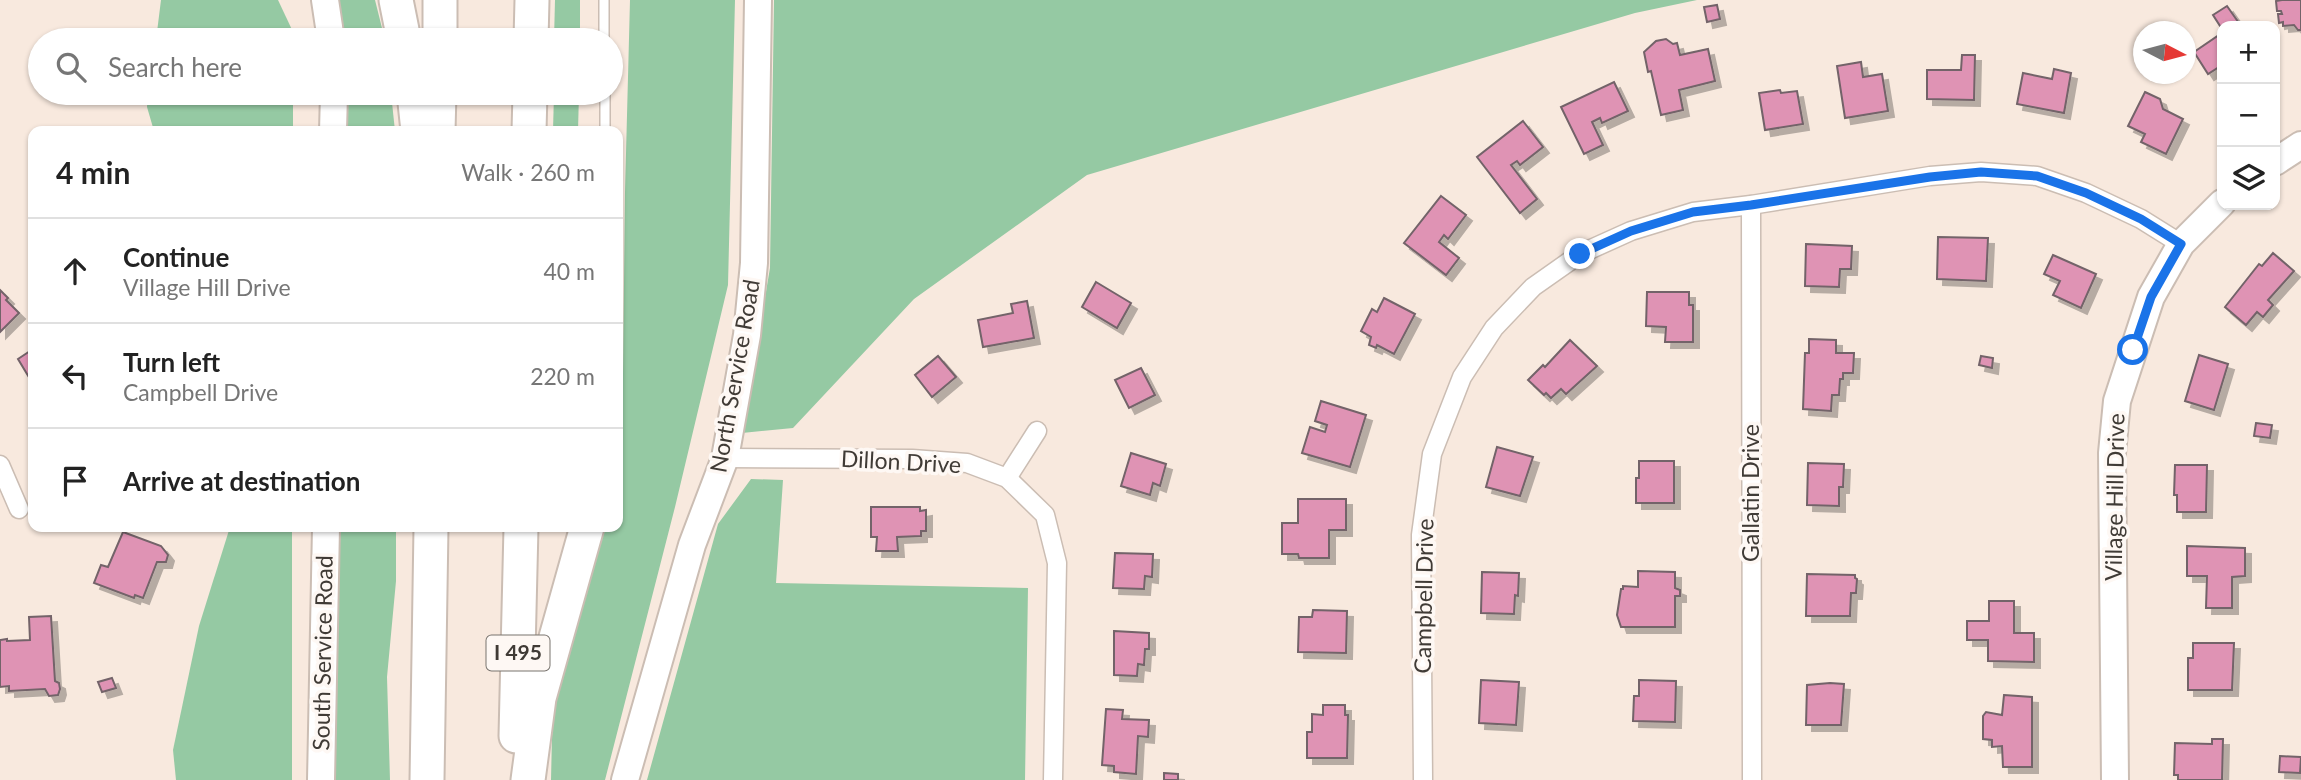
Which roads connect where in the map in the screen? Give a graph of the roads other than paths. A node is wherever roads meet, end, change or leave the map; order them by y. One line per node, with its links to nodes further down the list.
1 (325, 0): 7 (main road)
2 (396, 0): 8 (highway)
3 (440, 0): 9 (highway)
4 (532, 0): 10 (highway)
5 (604, 0): 11 (lane)
6 (758, 0): 28 (main road, North Service Road)
7 (329, 28)
8 (402, 28)
9 (440, 28)
10 (531, 28)
11 (604, 28)
12 (334, 105): 17 (main road)
13 (415, 105): 18 (highway)
14 (439, 105): 19 (highway)
15 (530, 105): 20 (highway)
16 (605, 105): 21 (lane)
17 (333, 126)
18 (417, 126)
19 (438, 126)
20 (529, 126)
21 (605, 126)
22 (2301, 145): 23 (main road)
23 (2280, 159)
24 (1751, 205): 26 (street, Campbell Drive); 42 (street, Campbell Drive); 43 (street, Gallatin Drive)
25 (2217, 208): 26 (main road, Village Hill Drive)
26 (2181, 244): 44 (main road, Village Hill Drive)
27 (1037, 431): 30 (street)
28 (725, 458): 30 (street, Dillon Drive); 40 (main road, North Service Road)
29 (0, 465): 31 (street)
30 (1007, 478): 41 (street, Dillon Drive)
31 (19, 509)
32 (326, 532): 36 (main road, South Service Road)
33 (431, 532): 37 (highway)
34 (521, 532): 38 (highway, I 495)
35 (586, 532): 39 (highway)
36 (321, 780)
37 (427, 780)
38 (515, 780)
39 (528, 780)
40 (625, 780)
41 (1053, 780)
42 (1423, 780)
43 (1752, 780)
44 (2115, 780)

